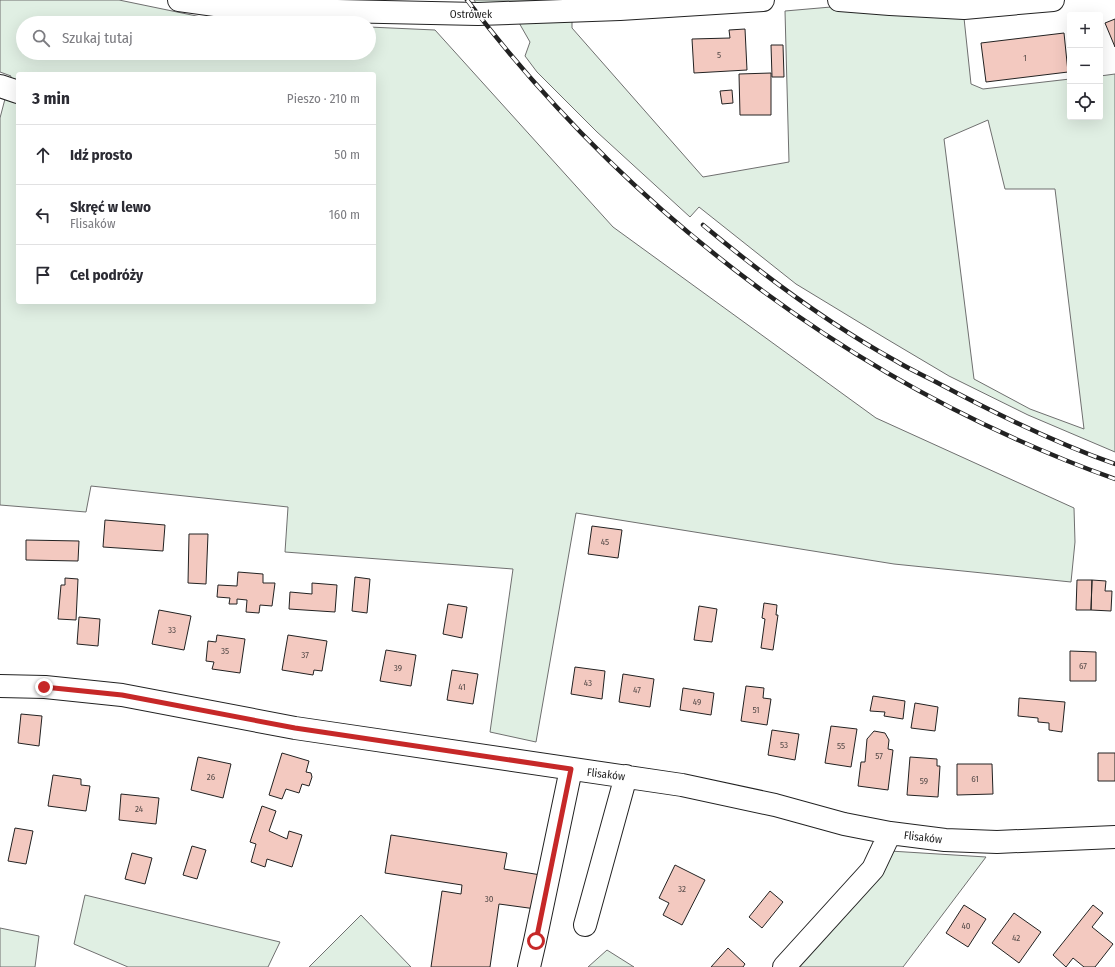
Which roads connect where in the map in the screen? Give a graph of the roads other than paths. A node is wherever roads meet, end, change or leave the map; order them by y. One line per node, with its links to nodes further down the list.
1 (179, 0): 2 (street, Ostrówek)
2 (763, 0)
3 (839, 0): 4 (street)
4 (1053, 0)
5 (0, 86): 6 (street)
6 (16, 91)
7 (0, 686): 8 (street, Flisaków)
8 (571, 769): 9 (street, Flisaków); 13 (street)
9 (626, 776): 10 (street, Flisaków); 12 (street)
10 (890, 833): 11 (street, Flisaków); 14 (street)
11 (1115, 837)
12 (586, 925)
13 (528, 967)
14 (784, 967)

